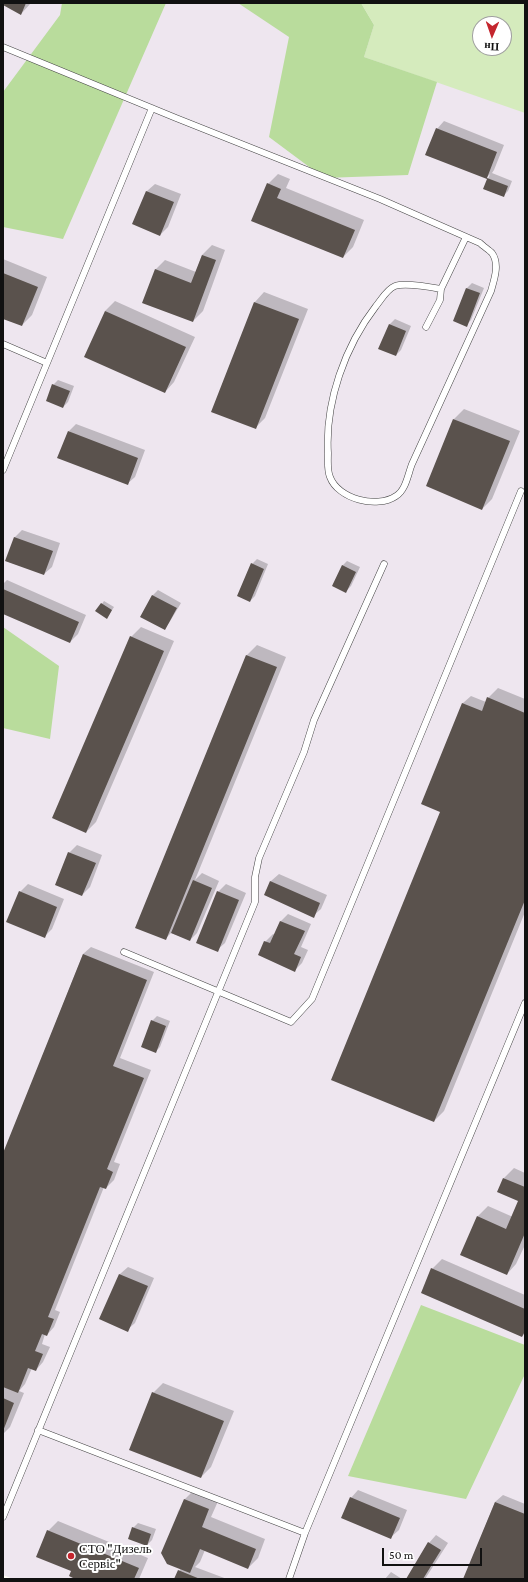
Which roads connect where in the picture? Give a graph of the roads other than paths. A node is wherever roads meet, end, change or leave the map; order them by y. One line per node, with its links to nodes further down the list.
1 (3, 47): 2 (lane)
2 (152, 108): 3 (lane); 7 (lane)
3 (466, 237): 4 (lane); 4 (lane)
4 (441, 289): 5 (lane)
5 (426, 327)
6 (3, 344): 7 (lane)
7 (47, 363): 8 (lane)
8 (3, 470)
9 (521, 491): 12 (lane)
10 (384, 564): 12 (lane)
11 (124, 952): 12 (lane)
12 (218, 991): 14 (lane)
13 (525, 1003): 16 (lane)
14 (38, 1430): 15 (lane); 16 (lane)
15 (3, 1516)
16 (306, 1533): 17 (lane)
17 (288, 1579)

